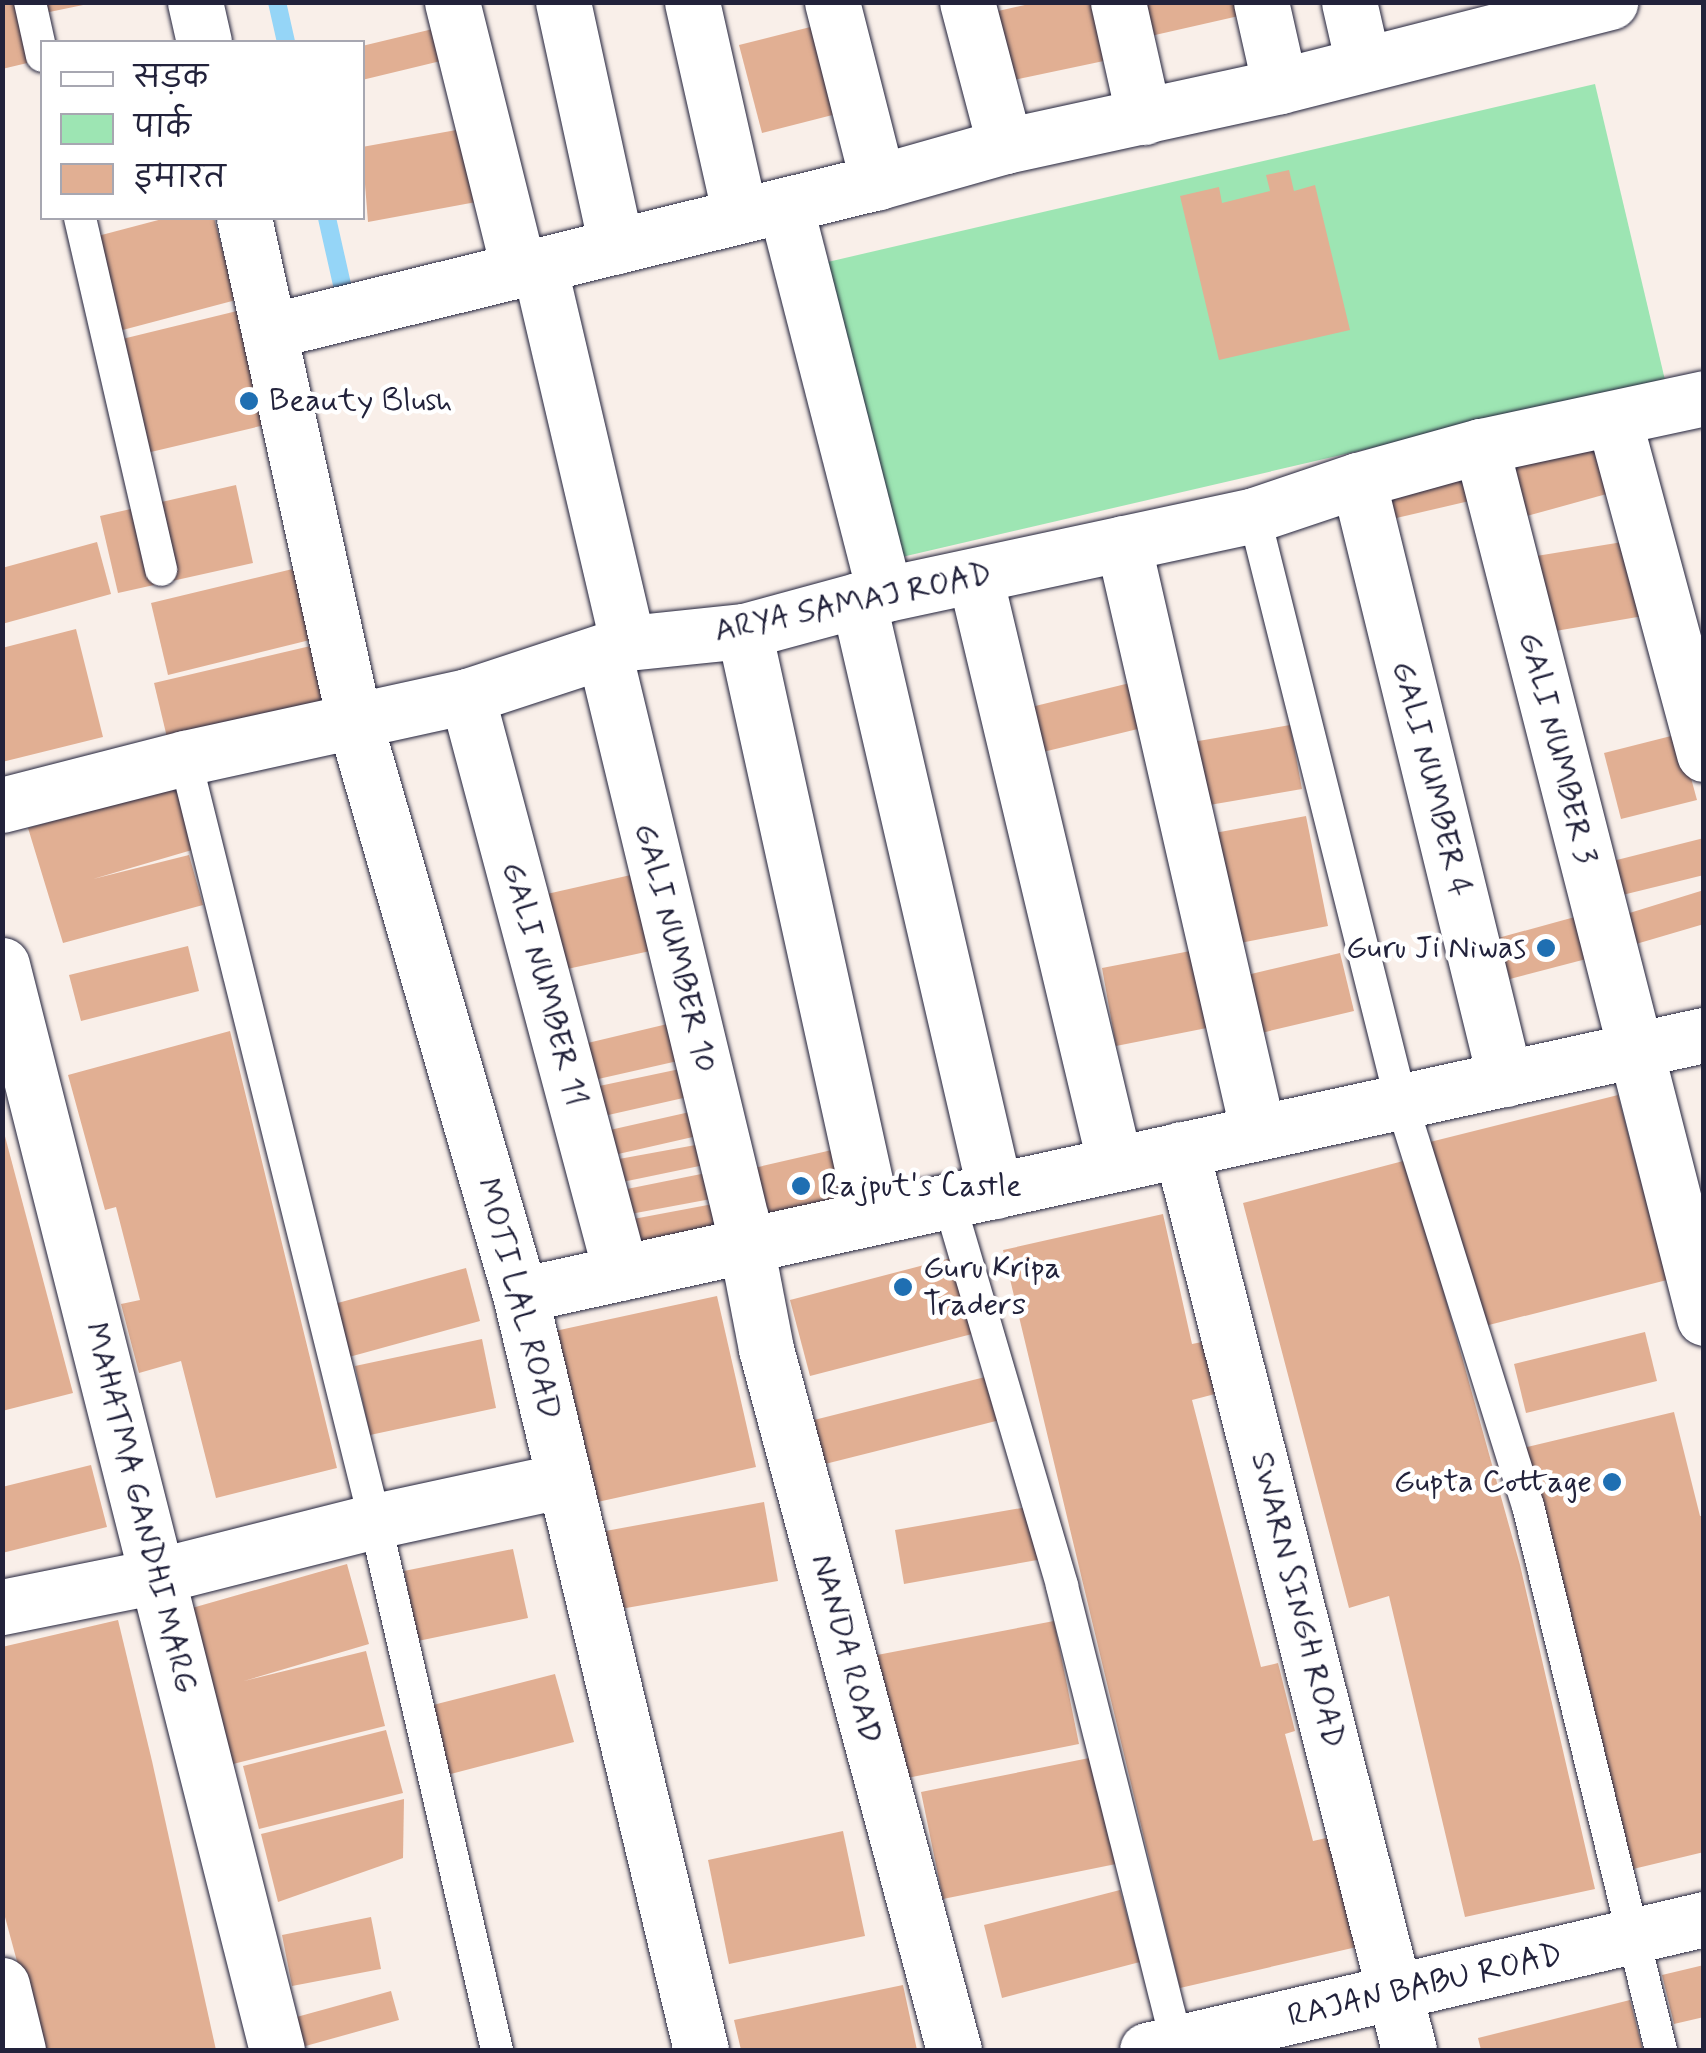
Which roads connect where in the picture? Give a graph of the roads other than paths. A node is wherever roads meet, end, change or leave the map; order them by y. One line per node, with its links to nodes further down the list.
1 (30, 2): 14 (lane)
2 (195, 2): 13 (street)
3 (452, 2): 24 (street, GALI NUMBER 10)
4 (563, 2): 23 (street)
5 (692, 2): 20 (street)
6 (832, 2): 19 (street)
7 (967, 2): 18 (street)
8 (1118, 2): 17 (street)
9 (1260, 2): 16 (street)
10 (1350, 2): 15 (street)
11 (1610, 2): 12 (street)
12 (1475, 18): 15 (street)
13 (204, 40)
14 (40, 47)
15 (1363, 63): 16 (street)
16 (1280, 86): 17 (street)
17 (1144, 117): 18 (street)
18 (1005, 146): 19 (street)
19 (878, 182): 20 (street)
20 (763, 210): 23 (street); 34 (street)
21 (80, 220): 32 (lane)
22 (244, 220): 25 (street, MOTI LAL ROAD)
23 (616, 246): 24 (street)
24 (528, 268): 25 (street); 36 (street, GALI NUMBER 10)
25 (270, 331): 38 (street, MOTI LAL ROAD)
26 (1704, 398): 27 (street, ARYA SAMAJ ROAD)
27 (1614, 420): 28 (street, ARYA SAMAJ ROAD); 39 (street)
28 (1481, 446): 29 (street, ARYA SAMAJ ROAD); 44 (street, GALI NUMBER 3)
29 (1358, 480): 30 (street, ARYA SAMAJ ROAD); 45 (street, GALI NUMBER 4)
30 (1254, 515): 31 (street, ARYA SAMAJ ROAD); 46 (lane)
31 (1123, 543): 33 (street, ARYA SAMAJ ROAD); 47 (street)
32 (161, 570)
33 (975, 577): 34 (street, ARYA SAMAJ ROAD); 49 (street)
34 (872, 597): 35 (street, ARYA SAMAJ ROAD); 50 (street)
35 (744, 631): 36 (street, ARYA SAMAJ ROAD); 51 (street)
36 (616, 647): 37 (street, ARYA SAMAJ ROAD); 52 (street, GALI NUMBER 10)
37 (467, 696): 38 (street, ARYA SAMAJ ROAD); 53 (street, GALI NUMBER 11)
38 (354, 720): 40 (street, ARYA SAMAJ ROAD); 54 (street, MOTI LAL ROAD)
39 (1704, 754)
40 (186, 758): 41 (street, ARYA SAMAJ ROAD); 57 (lane)
41 (2, 806)
42 (2, 965): 58 (street, MAHATMA GANDHI MARG)
43 (1704, 1035): 44 (street)
44 (1634, 1050): 45 (street); 55 (street, GALI NUMBER 3)
45 (1505, 1079): 46 (street)
46 (1401, 1101): 47 (street); 61 (lane)
47 (1258, 1132): 48 (street)
48 (1181, 1150): 49 (street); 63 (street, SWARN SINGH ROAD)
49 (1115, 1164): 50 (street)
50 (972, 1196): 51 (street); 64 (lane)
51 (873, 1217): 52 (street)
52 (746, 1245): 53 (street); 69 (street, NANDA ROAD)
53 (621, 1272): 54 (street)
54 (520, 1295): 56 (street, MOTI LAL ROAD)
55 (1704, 1318)
56 (564, 1480): 57 (street); 68 (street, MOTI LAL ROAD)
57 (375, 1520): 58 (street); 67 (lane)
58 (157, 1576): 59 (street); 66 (street, MAHATMA GANDHI MARG)
59 (2, 1607)
60 (1704, 1918): 61 (street, RAJAN BABU ROAD)
61 (1634, 1937): 63 (street, RAJAN BABU ROAD); 71 (lane)
62 (2, 1985): 65 (street)
63 (1398, 1994): 64 (street, RAJAN BABU ROAD); 70 (street, SWARN SINGH ROAD)
64 (1168, 2048)
65 (18, 2050)
66 (277, 2050)
67 (497, 2050)
68 (701, 2050)
69 (954, 2050)
70 (1410, 2050)
71 (1661, 2050)

